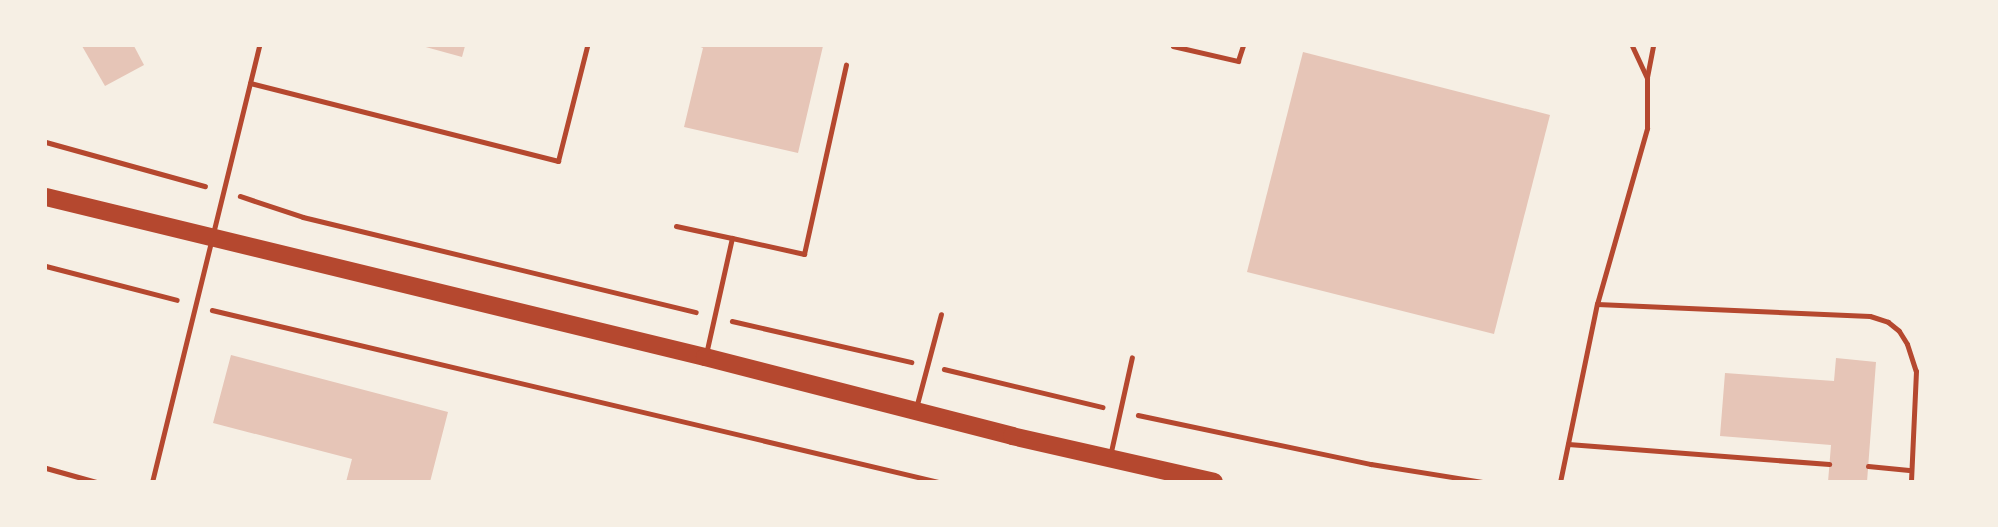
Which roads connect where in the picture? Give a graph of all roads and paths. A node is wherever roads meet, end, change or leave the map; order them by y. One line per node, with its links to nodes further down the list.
1 (259, 46): 9 (lane)
2 (587, 46): 9 (lane)
3 (1173, 46): 4 (path)
4 (1243, 46)
5 (1632, 46): 8 (lane)
6 (1653, 46): 8 (lane)
7 (846, 65): 15 (lane)
8 (1647, 78): 17 (lane)
9 (250, 83): 11 (lane)
10 (46, 142): 11 (path)
11 (224, 191): 14 (lane); 20 (path)
12 (46, 197): 14 (main road)
13 (676, 226): 15 (lane)
14 (213, 237): 18 (lane); 21 (main road)
15 (732, 238): 20 (lane)
16 (46, 266): 18 (path)
17 (1597, 303): 26 (lane); 31 (lane)
18 (195, 305): 33 (lane); 34 (path)
19 (941, 314): 23 (lane)
20 (714, 317): 21 (lane); 23 (path)
21 (705, 357): 24 (main road)
22 (1132, 357): 25 (lane)
23 (928, 365): 24 (lane); 25 (path)
24 (915, 411): 27 (main road)
25 (1120, 411): 27 (lane); 36 (path)
26 (1569, 444): 28 (lane); 37 (lane)
27 (1109, 459): 35 (main road)
28 (1829, 464)
29 (1868, 466): 31 (lane)
30 (46, 468): 32 (lane)
31 (1909, 470): 38 (lane)
32 (96, 481)
33 (152, 481)
34 (939, 481)
35 (1214, 481)
36 (1484, 481)
37 (1560, 481)
38 (1911, 481)

